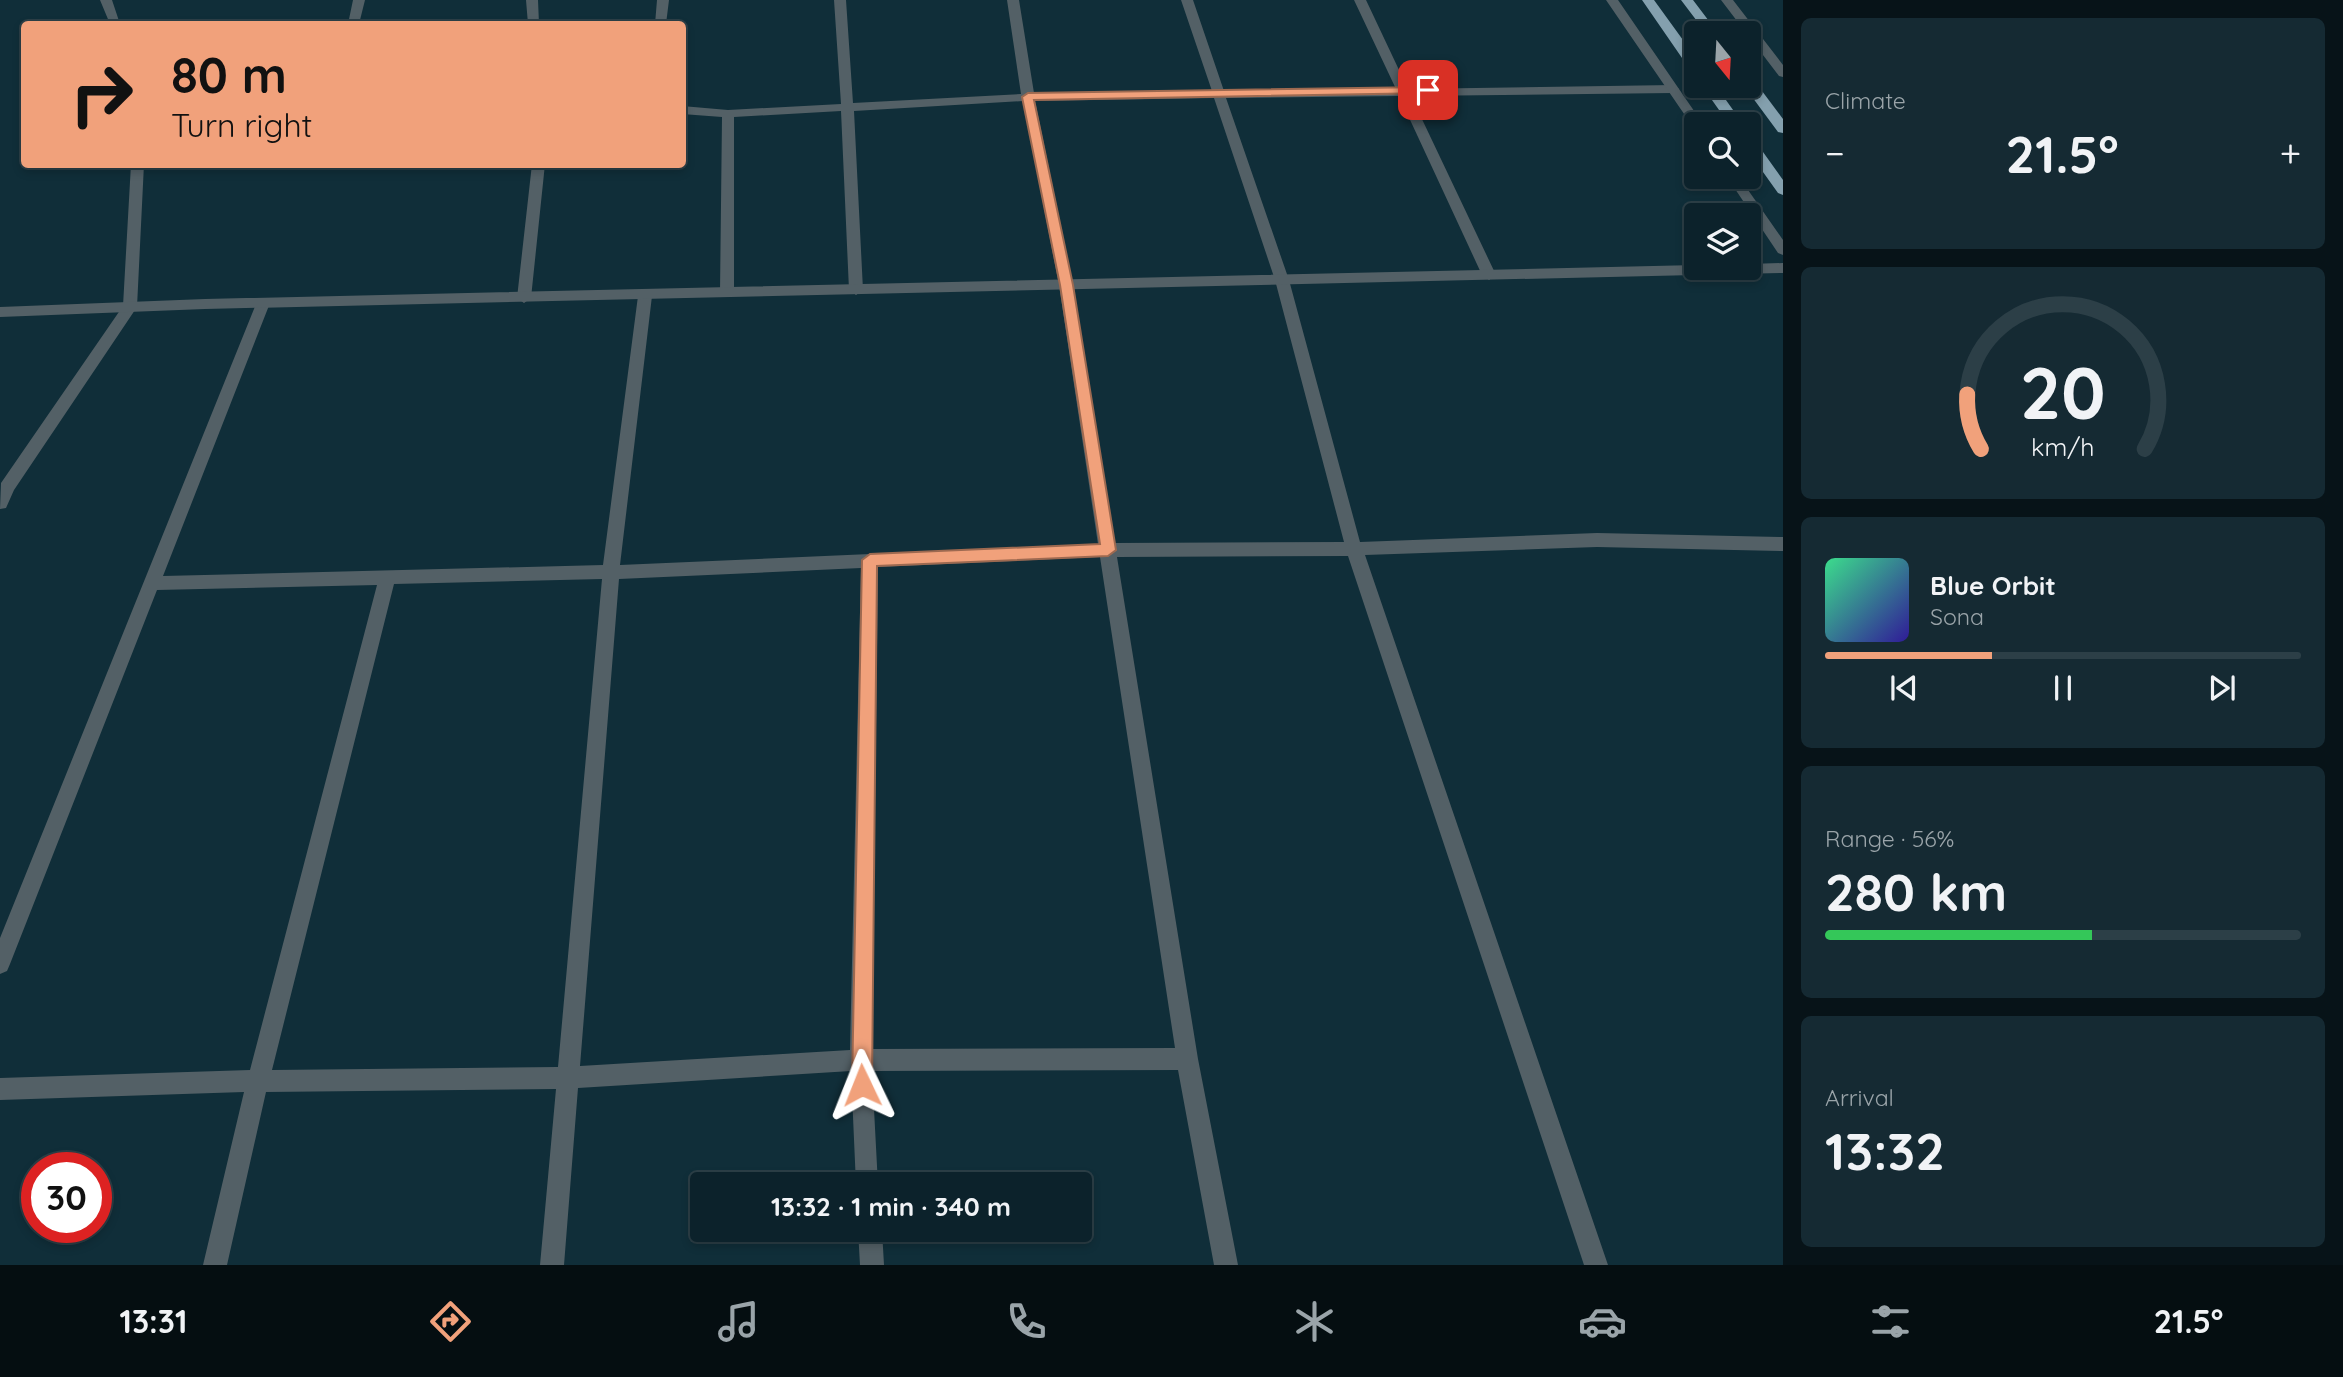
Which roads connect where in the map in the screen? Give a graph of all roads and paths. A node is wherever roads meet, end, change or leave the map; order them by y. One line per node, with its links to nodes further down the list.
1 (106, 0): 13 (street)
2 (359, 0): 14 (street)
3 (532, 0): 15 (street)
4 (663, 0): 16 (street)
5 (840, 0): 25 (street)
6 (1013, 0): 23 (street)
7 (1186, 0): 22 (street)
8 (1360, 0): 21 (street)
9 (1612, 0): 20 (street)
10 (1648, 0): 18 (highway)
11 (1687, 0): 17 (highway)
12 (1727, 0): 19 (street)
13 (114, 21)
14 (355, 21)
15 (534, 21)
16 (661, 21)
17 (1703, 21)
18 (1684, 51)
19 (1783, 73)
20 (1673, 89): 21 (street); 27 (street)
21 (1401, 90): 22 (street); 37 (street)
22 (1217, 93): 23 (street); 38 (street)
23 (1028, 97): 25 (street); 39 (street)
24 (1760, 98): 29 (highway)
25 (847, 107): 28 (street); 40 (street)
26 (686, 110): 28 (street)
27 (1689, 112)
28 (728, 114): 41 (street)
29 (1783, 129)
30 (1761, 159): 34 (highway)
31 (138, 168): 45 (street)
32 (540, 168): 43 (street)
33 (1741, 189): 35 (street)
34 (1783, 190)
35 (1783, 250)
36 (1783, 268): 37 (street)
37 (1489, 275): 38 (street)
38 (1282, 280): 39 (street); 49 (street)
39 (1066, 285): 40 (street); 50 (street)
40 (856, 290): 41 (street)
41 (727, 292): 42 (street)
42 (645, 296): 43 (street); 52 (street)
43 (524, 298): 44 (street)
44 (262, 303): 45 (street); 54 (street)
45 (130, 307): 46 (street); 47 (street)
46 (0, 312)
47 (2, 492)
48 (1783, 544): 49 (street)
49 (1354, 549): 50 (street); 67 (street)
50 (1108, 550): 51 (street); 56 (street)
51 (870, 560): 52 (street); 57 (street)
52 (611, 572): 53 (street); 58 (street)
53 (387, 578): 54 (street); 59 (street)
54 (151, 583): 55 (street)
55 (0, 964)
56 (1187, 1059): 57 (street); 66 (street)
57 (861, 1060): 58 (street); 61 (street)
58 (567, 1078): 59 (street); 64 (street)
59 (258, 1081): 60 (street); 63 (street)
60 (0, 1089)
61 (866, 1172)
62 (871, 1242): 65 (street)
63 (215, 1265)
64 (552, 1265)
65 (872, 1265)
66 (1226, 1265)
67 (1596, 1265)

